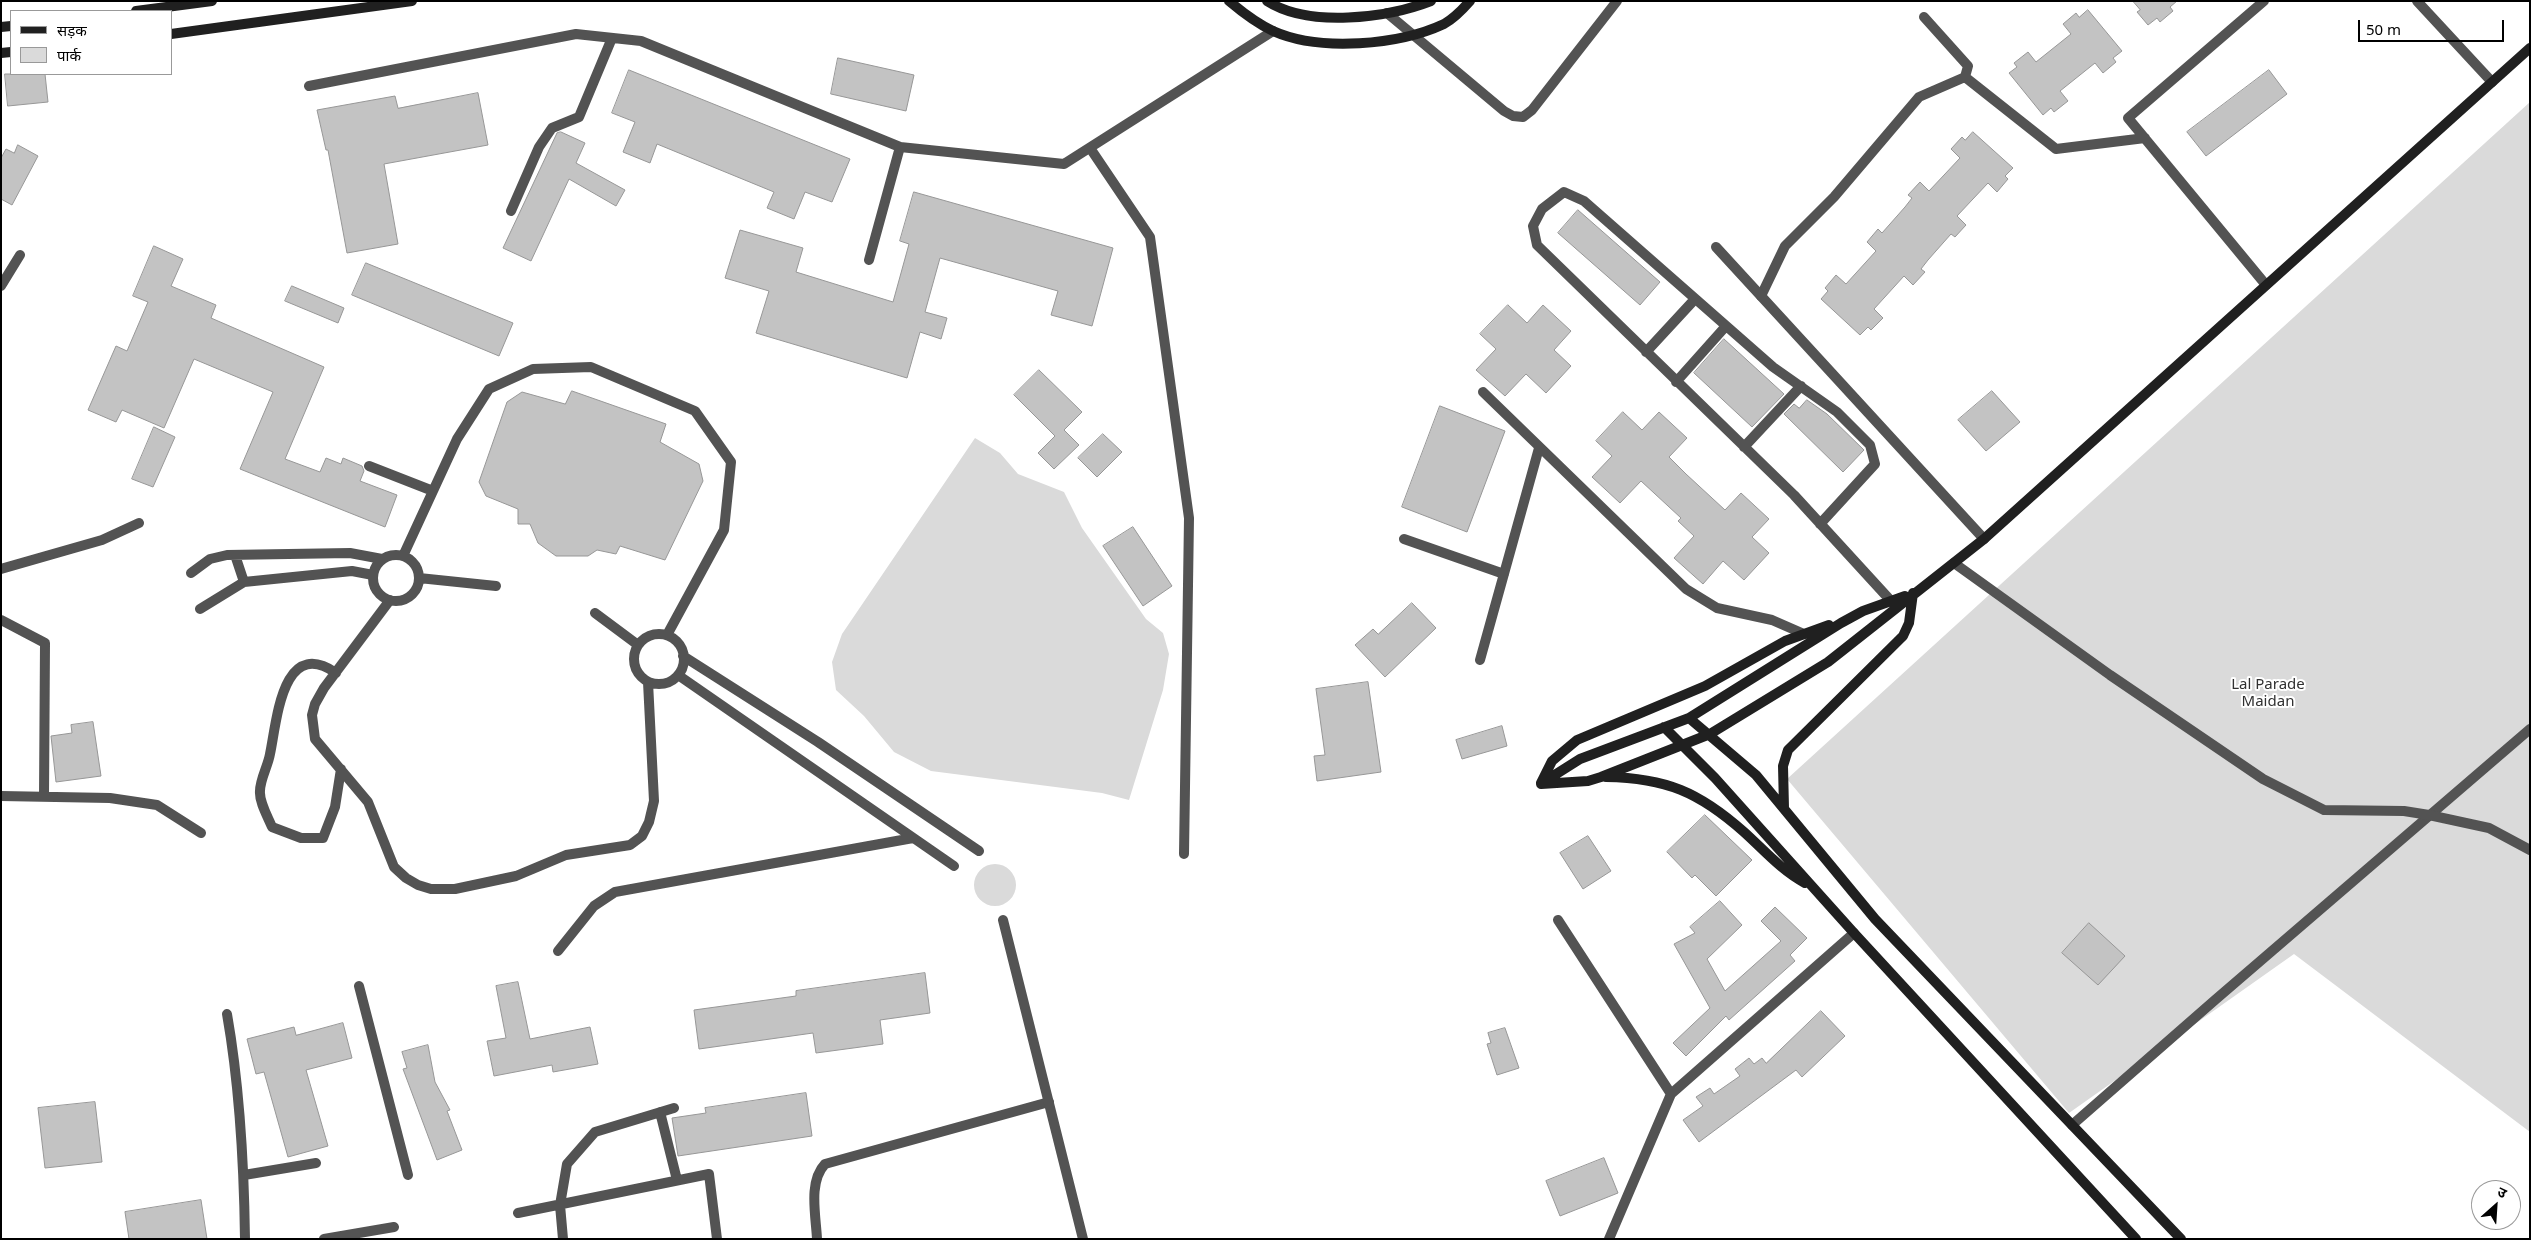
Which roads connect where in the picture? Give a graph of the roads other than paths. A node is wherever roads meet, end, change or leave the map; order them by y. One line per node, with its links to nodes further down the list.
1 (212, 1): 10 (main road)
2 (412, 1): 14 (main road)
3 (1229, 1): 13 (main road)
4 (1267, 1): 11 (main road)
5 (1431, 1): 11 (main road)
6 (1470, 1): 15 (main road)
7 (1617, 1): 15 (street)
8 (2264, 1): 21 (street)
9 (2417, 1): 19 (street)
10 (144, 10)
11 (1386, 13): 15 (street)
12 (1924, 17): 18 (street)
13 (1273, 31): 15 (main road); 23 (street)
14 (172, 34)
15 (1414, 35)
16 (612, 38): 20 (street); 22 (street); 24 (street)
17 (2530, 48): 19 (main road)
18 (1965, 77): 21 (street); 30 (street)
19 (2492, 82): 28 (main road)
20 (309, 86)
21 (2145, 138): 28 (street)
22 (900, 147): 23 (street); 27 (street)
23 (1090, 148): 87 (street)
24 (511, 211)
25 (1716, 247): 30 (street)
26 (20, 255): 29 (street)
27 (869, 260)
28 (2266, 285): 43 (main road)
29 (1, 286)
30 (1761, 296): 43 (street)
31 (1695, 299): 32 (street); 33 (street); 33 (street)
32 (1726, 326): 34 (street); 35 (street)
33 (1646, 352): 34 (street)
34 (1676, 382): 38 (street)
35 (1801, 386): 38 (street); 42 (street)
36 (1483, 392): 37 (street)
37 (1539, 448): 51 (street); 63 (street)
38 (1744, 448): 42 (street)
39 (369, 466): 40 (street)
40 (433, 492): 46 (street); 64 (street)
41 (139, 523): 49 (street)
42 (1820, 524): 58 (street)
43 (1984, 538): 48 (main road)
44 (1404, 540): 51 (street)
45 (235, 555): 47 (street); 50 (street); 54 (street)
46 (403, 556): 47 (street); 53 (street)
47 (382, 559): 52 (street)
48 (1954, 563): 56 (main road); 82 (street)
49 (1, 569)
50 (191, 574)
51 (1504, 574): 67 (street)
52 (373, 575): 54 (street); 57 (street)
53 (420, 578): 55 (street); 57 (street)
54 (244, 582): 59 (street)
55 (496, 586)
56 (1913, 593): 58 (main road); 74 (main road); 81 (main road)
57 (390, 600): 68 (street)
58 (1891, 601): 61 (main road)
59 (200, 609)
60 (595, 613): 65 (street)
61 (1850, 618): 63 (main road); 71 (main road)
62 (1, 620): 80 (street)
63 (1804, 634): 78 (main road)
64 (668, 635): 65 (street); 66 (street)
65 (638, 645): 70 (street)
66 (683, 656): 69 (street); 86 (street)
67 (1480, 660)
68 (336, 673): 76 (street); 76 (street)
69 (678, 675): 70 (street); 84 (street)
70 (648, 682): 76 (street)
71 (1689, 718): 72 (main road); 74 (main road)
72 (1664, 727): 75 (main road); 78 (main road)
73 (2530, 729): 82 (street)
74 (1710, 734): 75 (main road); 81 (main road)
75 (1682, 746): 77 (main road); 89 (main road)
76 (341, 769)
77 (1601, 777): 78 (main road); 89 (main road)
78 (1541, 784)
79 (1, 796): 80 (street)
80 (44, 796): 83 (street)
81 (1784, 808): 100 (main road)
82 (2429, 815): 85 (street); 100 (street)
83 (201, 833)
84 (913, 838): 88 (street); 93 (street)
85 (2530, 850)
86 (978, 851)
87 (1184, 854)
88 (954, 866)
89 (1812, 887): 92 (main road)
90 (1003, 920): 97 (street)
91 (1558, 920): 96 (street)
92 (1854, 933): 96 (street); 115 (main road)
93 (558, 951)
94 (359, 986): 103 (street)
95 (227, 1014): 102 (street)
96 (1671, 1094): 114 (street)
97 (1049, 1102): 112 (street); 113 (street)
98 (674, 1108): 99 (street)
99 (660, 1112): 104 (street); 105 (street)
100 (2072, 1125): 116 (main road)
101 (316, 1163): 102 (street)
102 (244, 1175): 108 (street)
103 (408, 1175)
104 (676, 1180): 105 (street); 111 (street)
105 (560, 1205): 106 (street); 110 (street)
106 (518, 1213)
107 (394, 1227): 109 (street)
108 (245, 1239)
109 (324, 1239)
110 (563, 1239)
111 (717, 1239)
112 (817, 1239)
113 (1082, 1239)
114 (1609, 1239)
115 (2136, 1239)
116 (2181, 1239)

